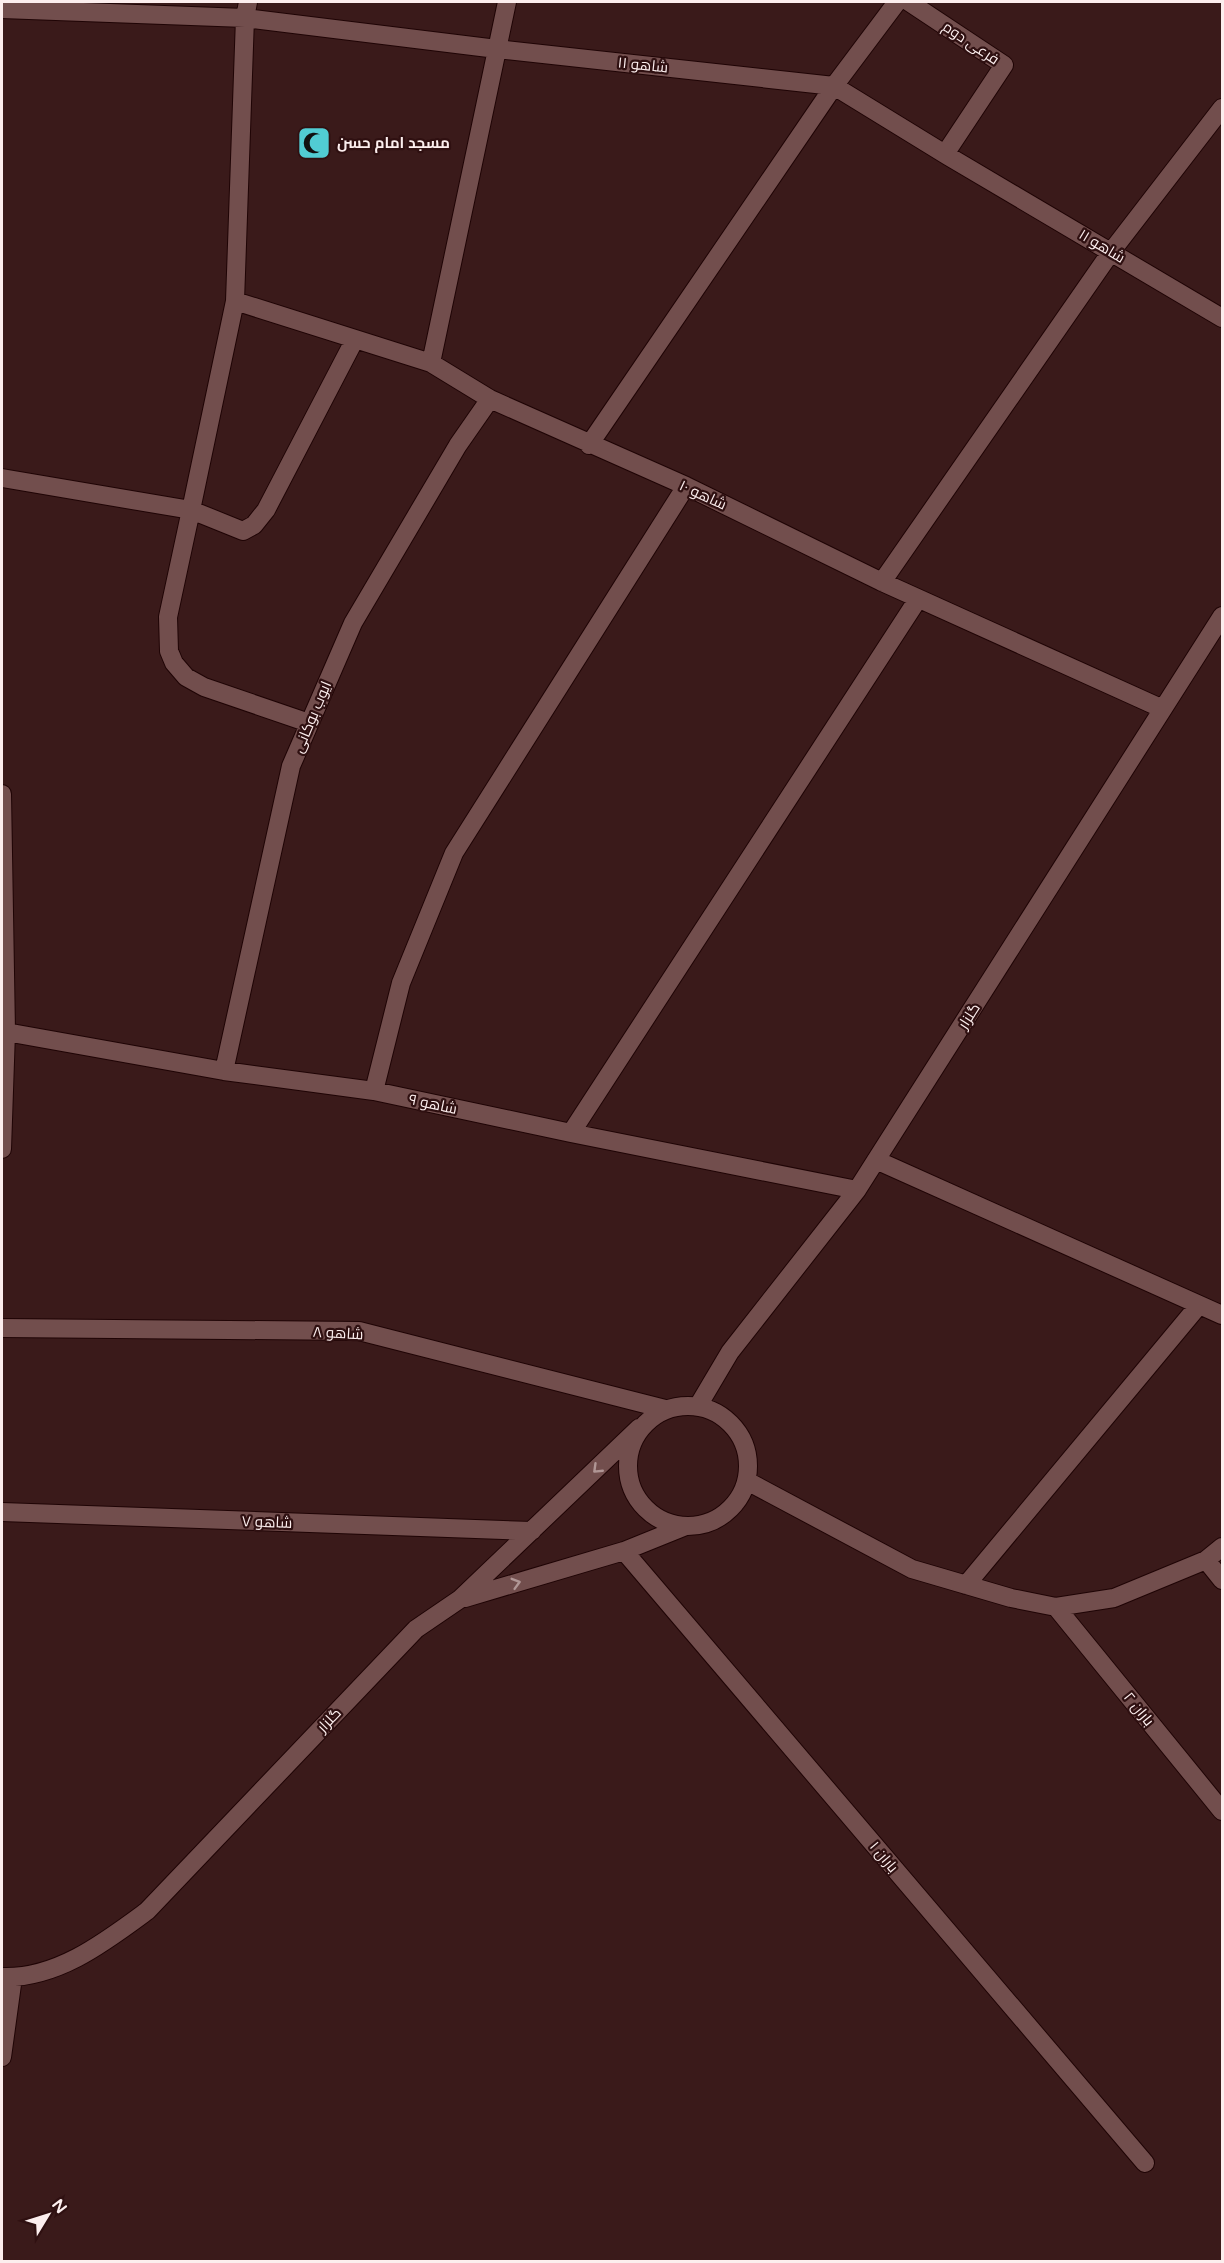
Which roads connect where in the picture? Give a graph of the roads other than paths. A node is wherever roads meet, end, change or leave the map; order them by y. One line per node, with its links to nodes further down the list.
1 (507, 2): 6 (street)
2 (897, 2): 7 (street)
3 (909, 2): 9 (street, فرعی دوم)
4 (2, 9): 5 (street, شاهو ۱۱)
5 (247, 10): 6 (street, شاهو ۱۱); 11 (street)
6 (497, 49): 7 (street, شاهو ۱۱); 14 (street)
7 (834, 86): 9 (street, شاهو ۱۱); 16 (street)
8 (1222, 108): 10 (street)
9 (945, 154): 10 (street, شاهو ۱۱)
10 (1112, 252): 12 (street, شاهو ۱۱); 20 (street)
11 (235, 301): 13 (street, شاهو ۱۰); 19 (street)
12 (1222, 318)
13 (356, 339): 14 (street, شاهو ۱۰); 19 (street)
14 (431, 363): 15 (street, شاهو ۱۰)
15 (490, 399): 16 (street, شاهو ۱۰); 24 (street, ایوب بوکانی)
16 (590, 445): 18 (street, شاهو ۱۰)
17 (2, 478): 19 (street)
18 (686, 486): 20 (street, شاهو ۱۰); 28 (street)
19 (191, 510): 24 (street)
20 (882, 582): 21 (street, شاهو ۱۰)
21 (918, 599): 23 (street, شاهو ۱۰); 29 (street)
22 (1222, 616): 23 (street, گلزار)
23 (1163, 710): 31 (street, گلزار)
24 (309, 723): 27 (street, ایوب بوکانی)
25 (2, 794): 26 (street)
26 (6, 1032): 27 (street, شاهو ۹); 30 (street)
27 (224, 1071): 28 (street, شاهو ۹)
28 (374, 1091): 29 (street, شاهو ۹)
29 (571, 1133): 32 (street, شاهو ۹)
30 (2, 1149)
31 (876, 1160): 32 (street, گلزار); 33 (street)
32 (857, 1190): 36 (street, گلزار)
33 (1199, 1305): 34 (street); 47 (street)
34 (1222, 1315)
35 (2, 1328): 37 (street, شاهو ۸)
36 (698, 1406): 37 (street); 39 (street)
37 (665, 1409): 38 (street)
38 (639, 1428): 41 (street); 42 (street, گلزار, one-way to 42)
39 (747, 1481): 41 (street); 47 (street)
40 (2, 1512): 42 (street, شاهو ۷)
41 (686, 1526): 44 (street)
42 (532, 1531): 48 (street, گلزار)
43 (1222, 1546): 45 (street)
44 (624, 1551): 48 (street, one-way to 44); 53 (street, باران ۱)
45 (1206, 1560): 46 (street); 49 (street)
46 (1222, 1580)
47 (966, 1585): 49 (street)
48 (460, 1599): 51 (street, گلزار)
49 (1056, 1607): 50 (street, باران ۲)
50 (1222, 1811)
51 (7, 1977): 52 (street)
52 (2, 2057)
53 (1145, 2163)

